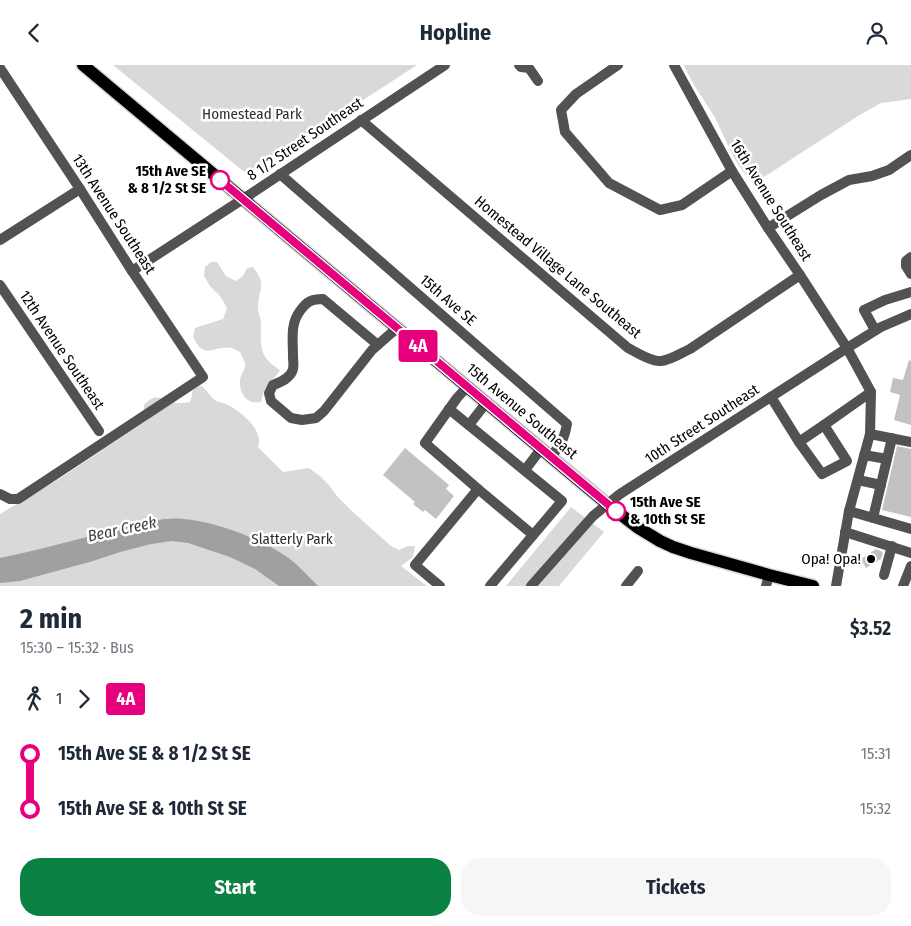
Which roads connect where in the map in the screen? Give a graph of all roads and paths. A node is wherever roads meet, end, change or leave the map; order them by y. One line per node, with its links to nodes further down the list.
1 (83, 65): 13 (main road, 15th Avenue Southeast)
2 (445, 65): 8 (street, 8 1/2 Street Southeast)
3 (618, 65): 10 (street)
4 (674, 65): 10 (street, 16th Avenue Southeast)
5 (526, 66): 7 (street)
6 (1, 71): 12 (street, 13th Avenue Southeast)
7 (538, 81)
8 (361, 120): 11 (street, 8 1/2 Street Southeast); 19 (street, Homestead Village Lane Southeast)
9 (911, 155): 14 (street)
10 (732, 171): 14 (street, 16th Avenue Southeast)
11 (280, 175): 13 (street, 8 1/2 Street Southeast); 39 (street, 15th Ave SE)
12 (80, 189): 15 (street); 17 (street, 13th Avenue Southeast)
13 (243, 199): 17 (street, 8 1/2 Street Southeast); 23 (main road, 15th Avenue Southeast)
14 (768, 228): 19 (street, 16th Avenue Southeast)
15 (0, 240)
16 (911, 257): 18 (street)
17 (132, 271): 46 (street, 13th Avenue Southeast)
18 (911, 274)
19 (800, 275): 26 (street, 16th Avenue Southeast)
20 (0, 285): 34 (street, 12th Avenue Southeast)
21 (911, 292): 24 (street)
22 (911, 314): 24 (street, 10th Street Southeast)
23 (396, 328): 25 (street); 27 (main road, 15th Avenue Southeast)
24 (875, 330): 26 (street, 10th Street Southeast)
25 (378, 345): 25 (street)
26 (847, 347): 28 (street, 16th Avenue Southeast); 29 (street, 10th Street Southeast)
27 (468, 387): 30 (main road, 15th Avenue Southeast); 31 (street)
28 (871, 392): 33 (street); 35 (street)
29 (771, 397): 37 (street); 47 (street, 10th Street Southeast)
30 (486, 403): 32 (street); 39 (main road, 15th Avenue Southeast)
31 (450, 409): 32 (street); 45 (street)
32 (469, 425): 42 (street)
33 (824, 425): 37 (street); 37 (street)
34 (99, 431)
35 (870, 434): 36 (street); 40 (street)
36 (892, 438): 38 (street); 41 (street)
37 (799, 441)
38 (911, 442)
39 (546, 453): 42 (street); 47 (main road, 15th Avenue Southeast)
40 (864, 455): 41 (street); 43 (street)
41 (887, 459): 44 (street)
42 (525, 470): 52 (street)
43 (858, 480): 44 (street); 48 (street)
44 (881, 485): 49 (street)
45 (478, 489): 52 (street); 59 (street)
46 (0, 494)
47 (607, 504): 58 (main road, 15th Avenue Southeast); 61 (street, 10th Street Southeast)
48 (849, 511): 49 (street); 51 (street)
49 (873, 518): 50 (street)
50 (911, 529)
51 (846, 532): 53 (street); 64 (street)
52 (532, 535): 60 (street)
53 (892, 547): 54 (street); 57 (street)
54 (911, 553)
55 (911, 566): 65 (street)
56 (638, 571): 62 (street)
57 (884, 575)
58 (768, 581): 63 (main road, 15th Avenue Southeast)
59 (440, 586)
60 (490, 586)
61 (531, 586)
62 (626, 586)
63 (813, 586)
64 (836, 586)
65 (903, 586)

